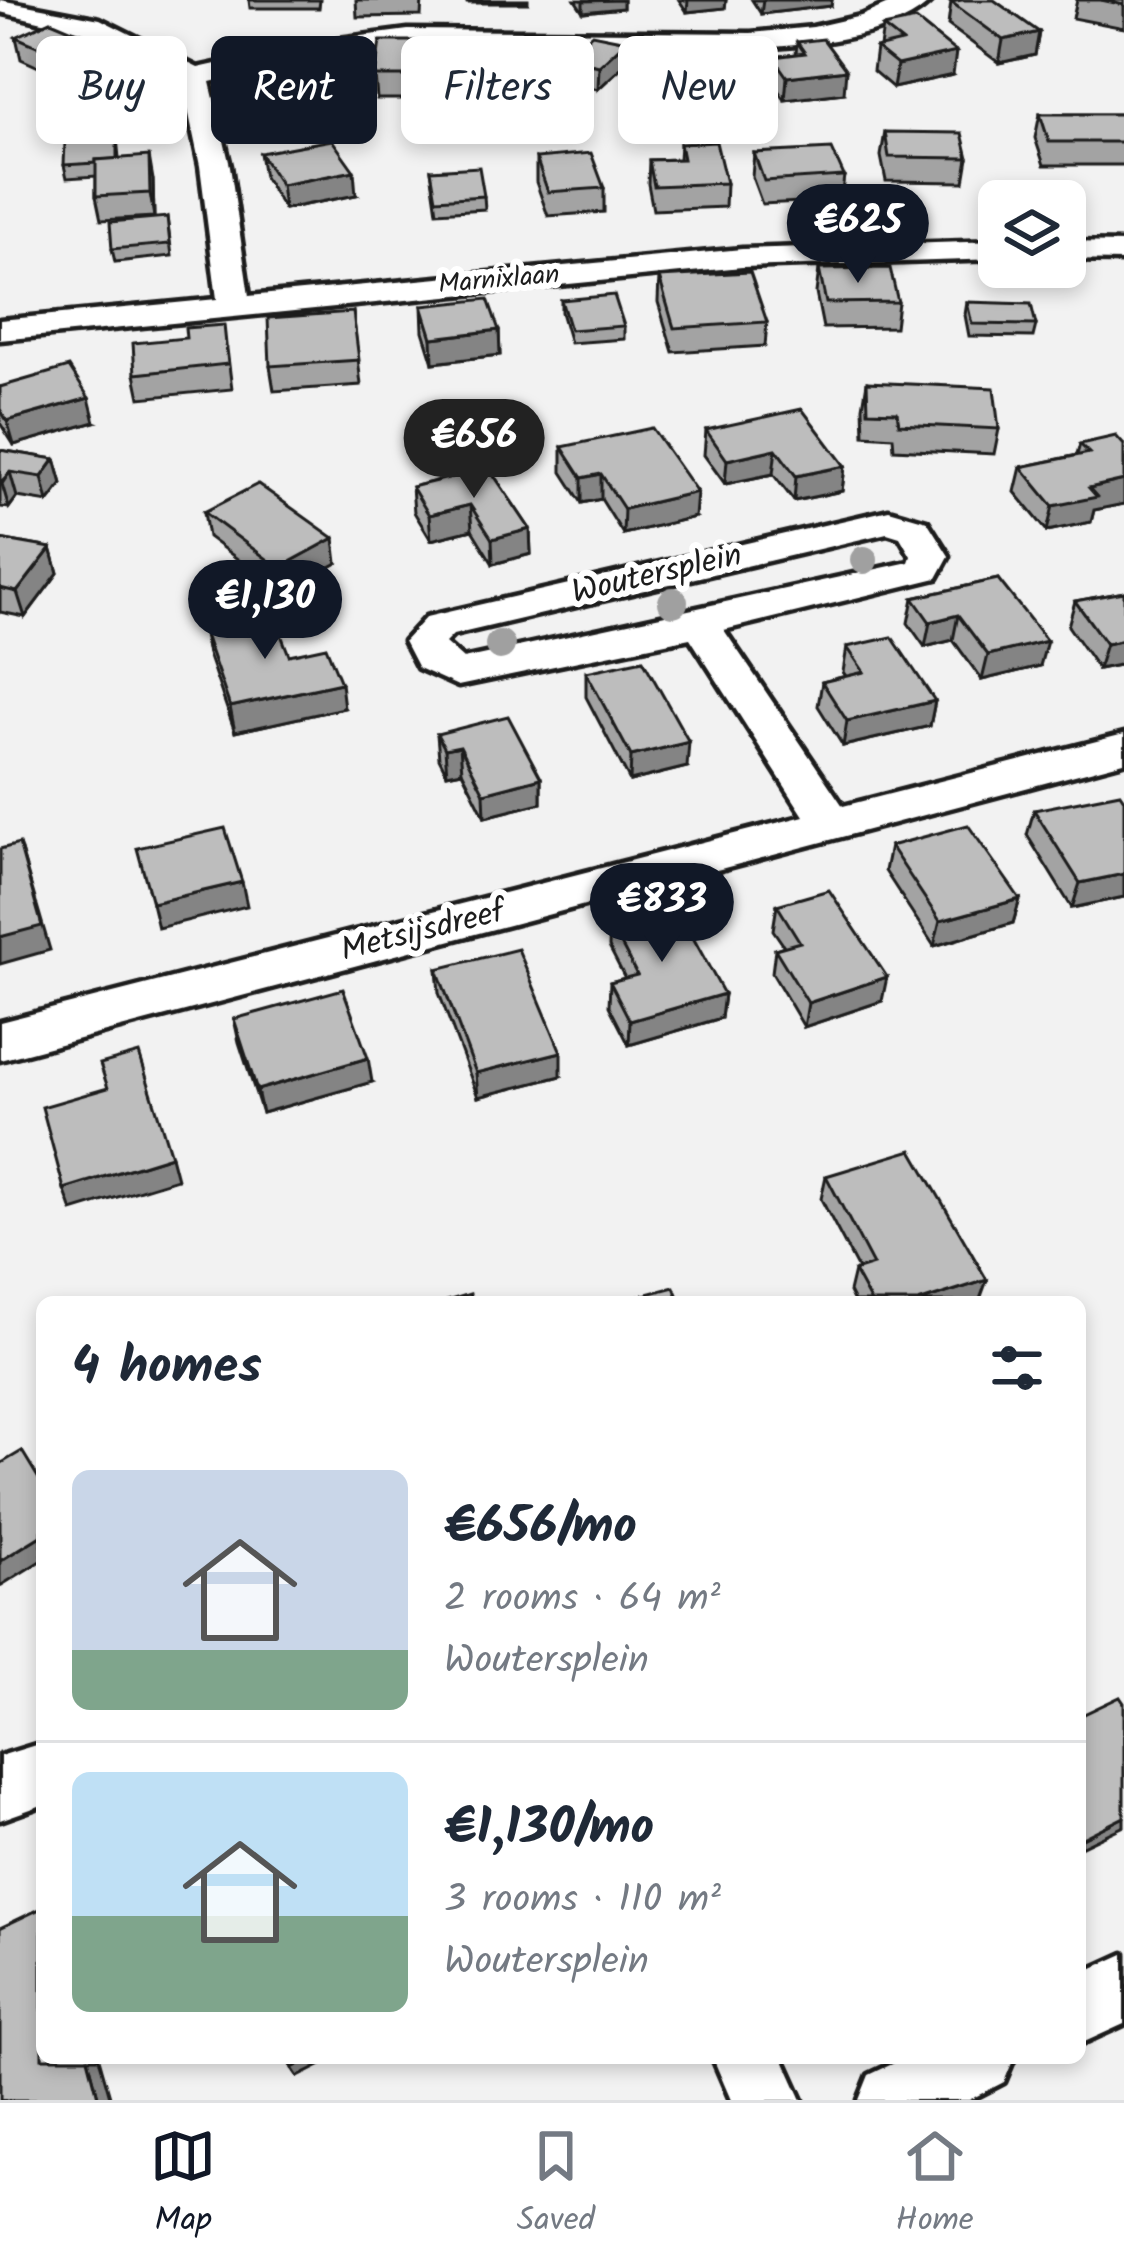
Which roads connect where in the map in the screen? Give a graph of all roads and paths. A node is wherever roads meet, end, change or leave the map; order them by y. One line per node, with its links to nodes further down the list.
1 (920, 0): 3 (street)
2 (0, 4): 3 (street)
3 (194, 77): 7 (street)
4 (978, 251): 7 (street, Marnixlaan)
5 (1086, 251): 6 (street)
6 (1124, 252)
7 (235, 305): 8 (street, Marnixlaan)
8 (6, 345)
9 (700, 623): 9 (street, Woutersplein); 11 (street, Woutersplein)
10 (1124, 748): 11 (street, Metsijsdreef)
11 (834, 827): 12 (street, Metsijsdreef)
12 (0, 1041)
13 (36, 1776): 14 (street)
14 (0, 1789)
15 (1124, 1988): 16 (street)
16 (1086, 2007)
17 (750, 2064): 19 (street)
18 (968, 2064): 20 (street)
19 (766, 2100)
20 (894, 2100)

